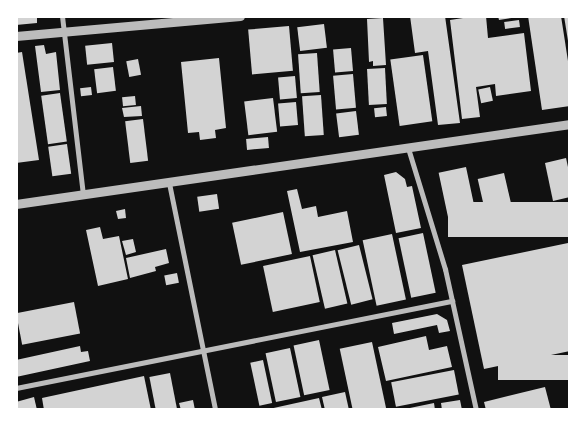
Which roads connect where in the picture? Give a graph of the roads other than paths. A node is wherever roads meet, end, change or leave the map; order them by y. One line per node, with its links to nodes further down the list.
1 (62, 16): 3 (street)
2 (240, 16): 3 (street)
3 (63, 33): 4 (street); 8 (street)
4 (16, 36)
5 (570, 124): 6 (street)
6 (408, 148): 7 (street); 10 (street)
7 (169, 183): 8 (street); 11 (street)
8 (83, 195): 9 (street)
9 (16, 204)
10 (452, 301): 11 (street); 14 (street)
11 (204, 351): 12 (street); 13 (street)
12 (16, 388)
13 (215, 410)
14 (476, 410)

